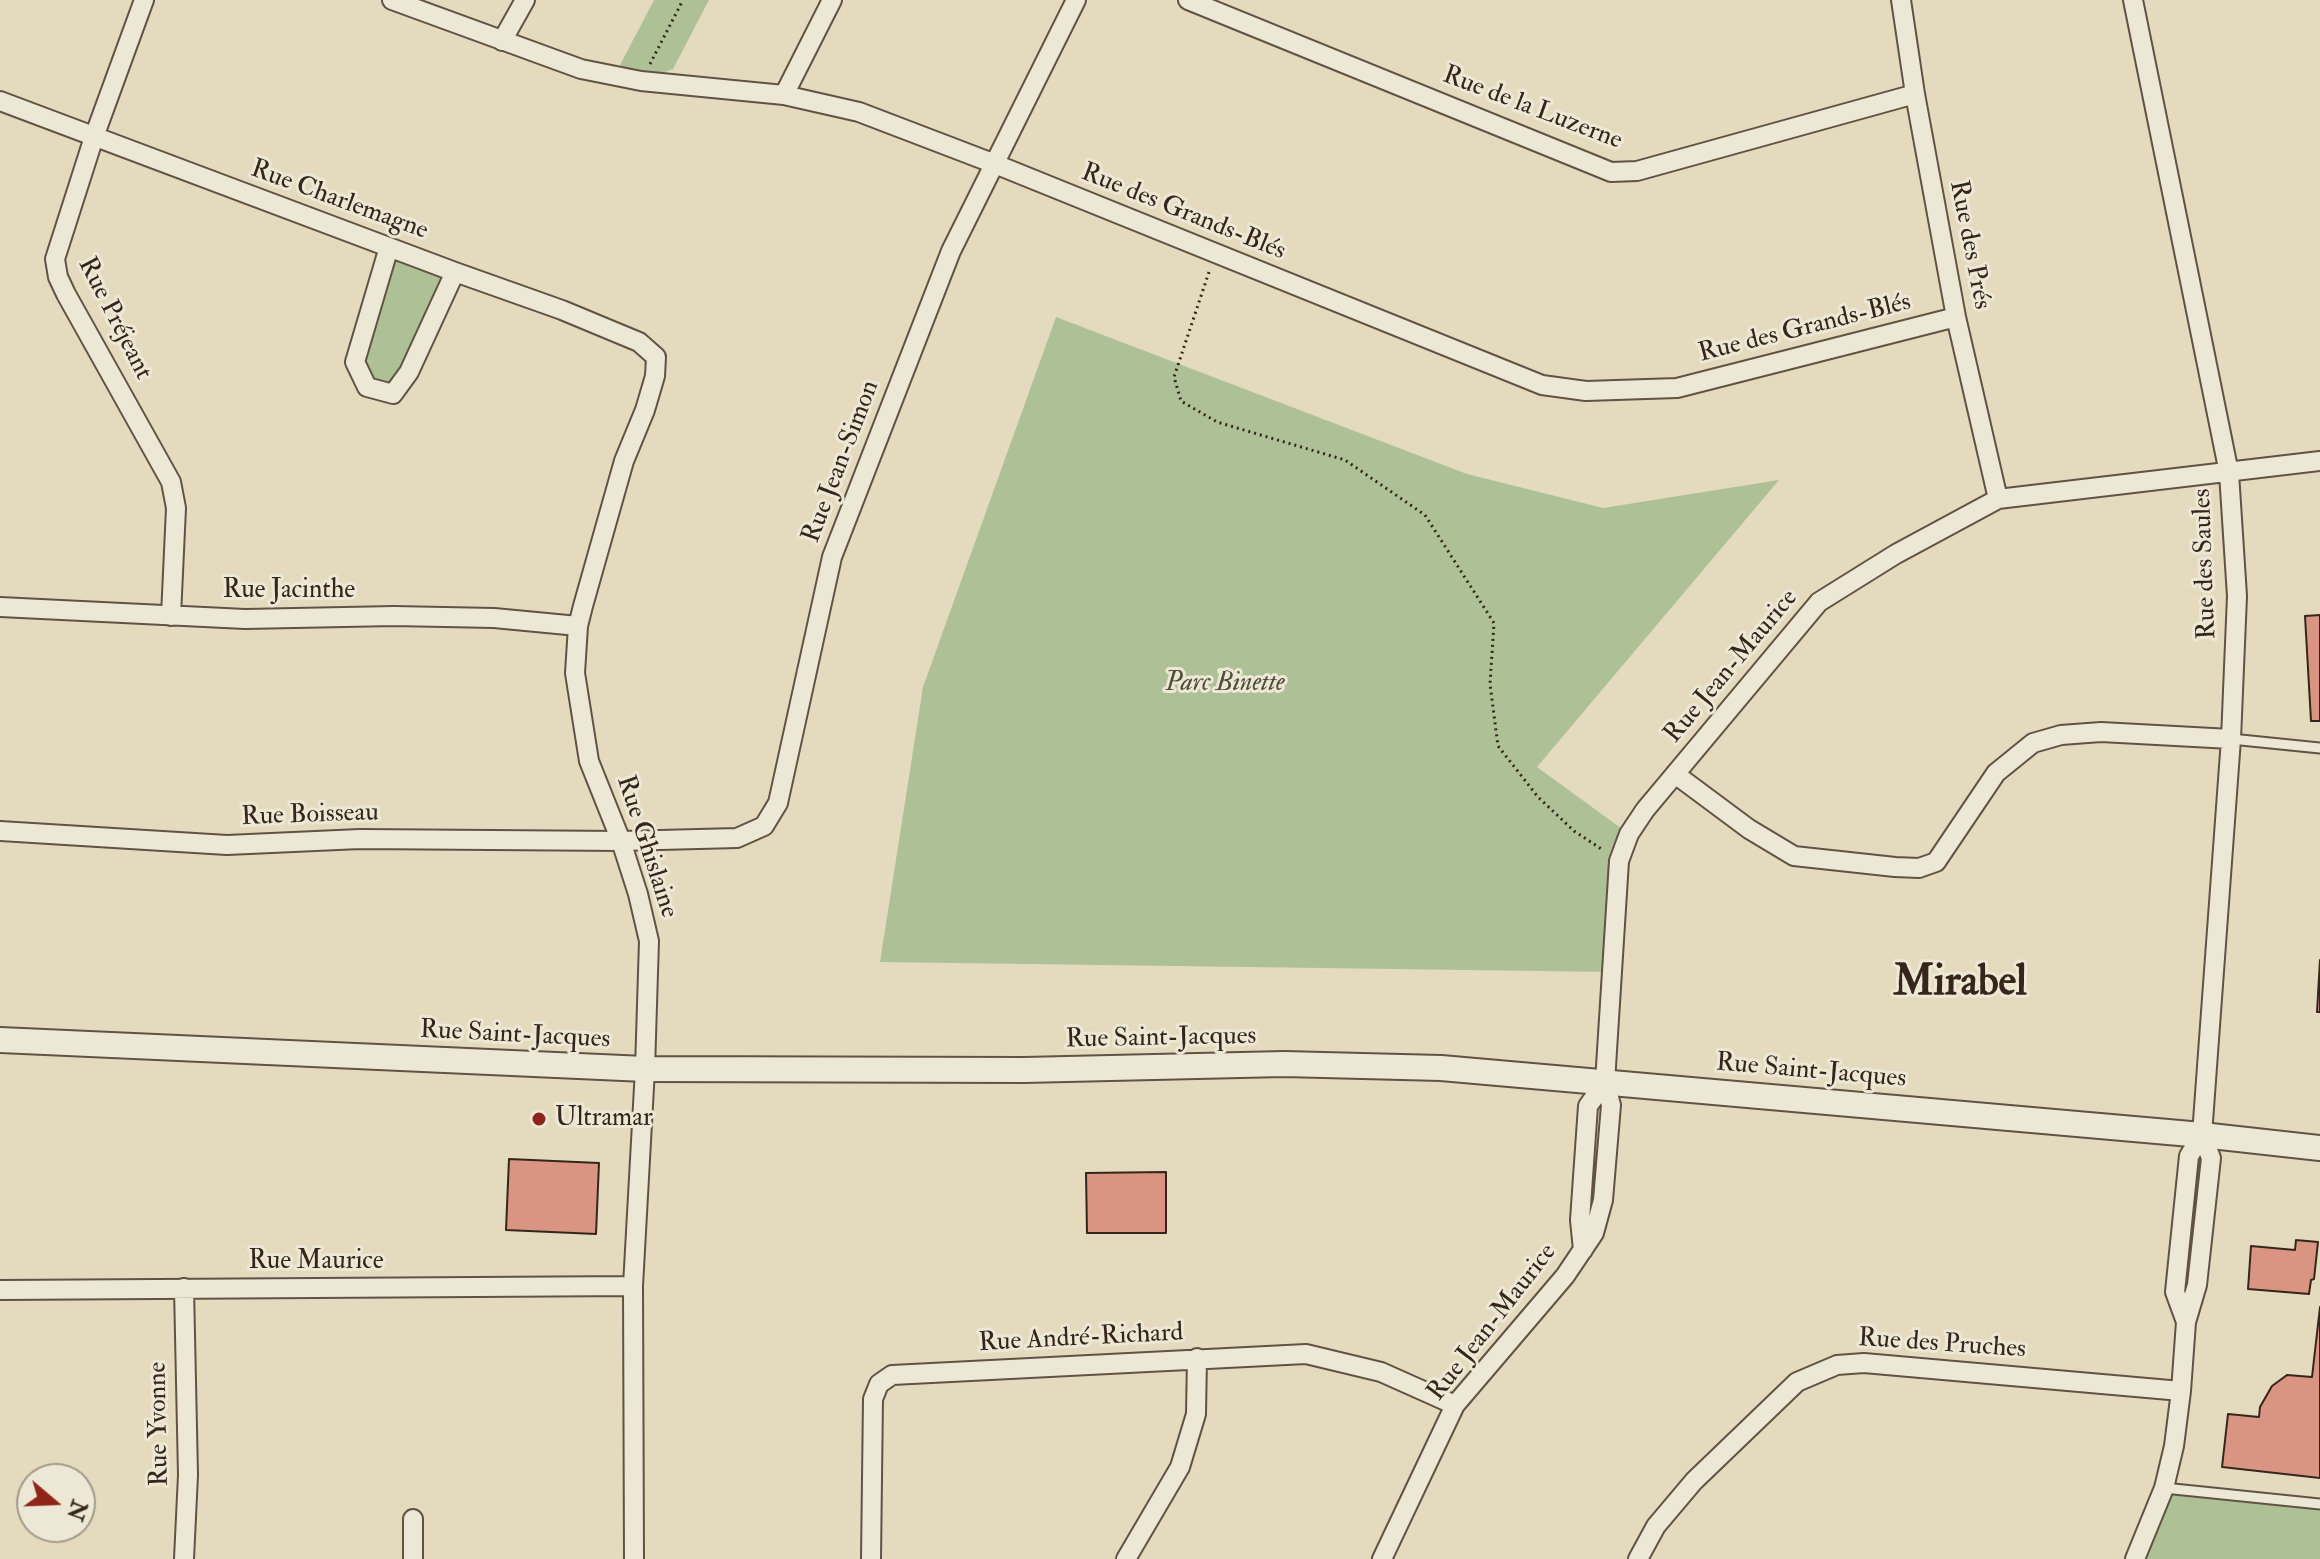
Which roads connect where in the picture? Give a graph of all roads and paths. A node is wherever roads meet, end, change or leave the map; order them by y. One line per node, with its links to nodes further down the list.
1 (144, 0): 15 (street, Rue Préjeant)
2 (392, 0): 10 (street, Rue des Grands-Blés)
3 (525, 0): 10 (street)
4 (683, 0): 11 (path)
5 (832, 0): 13 (street)
6 (1076, 0): 16 (street, Rue Jean-Simon)
7 (1188, 0): 12 (street, Rue de la Luzerne)
8 (1901, 0): 12 (street, Rue des Prés)
9 (2133, 0): 23 (street, Rue des Saules)
10 (502, 41): 11 (street, Rue des Grands-Blés)
11 (641, 81): 13 (street, Rue des Grands-Blés)
12 (1915, 94): 20 (street, Rue des Prés)
13 (784, 95): 16 (street, Rue des Grands-Blés)
14 (0, 101): 15 (street, Rue Charlemagne)
15 (94, 137): 17 (street, Rue Charlemagne); 26 (street, Rue Préjeant)
16 (995, 164): 18 (street, Rue des Grands-Blés); 32 (street, Rue Jean-Simon)
17 (389, 247): 19 (street, Rue Charlemagne); 19 (street)
18 (1215, 255): 20 (street, Rue des Grands-Blés); 33 (path)
19 (455, 272): 21 (street, Rue Charlemagne)
20 (1956, 317): 24 (street, Rue des Prés)
21 (656, 357): 27 (street, Rue Ghislaine)
22 (2320, 461): 23 (street, Rue Jean-Maurice)
23 (2229, 473): 24 (street, Rue Jean-Maurice); 28 (street, Rue des Saules)
24 (1998, 499): 30 (street, Rue Jean-Maurice)
25 (0, 607): 26 (street, Rue Jacinthe)
26 (171, 616): 27 (street, Rue Jacinthe)
27 (578, 626): 32 (street, Rue Ghislaine)
28 (2231, 739): 29 (lane); 30 (street); 37 (street, Rue des Saules)
29 (2320, 748)
30 (1675, 774): 33 (street, Rue Jean-Maurice)
31 (0, 831): 32 (street, Rue Boisseau)
32 (621, 841): 35 (street, Rue Ghislaine)
33 (1619, 861): 36 (street, Rue Jean-Maurice)
34 (0, 1040): 35 (street, Rue Saint-Jacques)
35 (645, 1069): 36 (street, Rue Saint-Jacques); 39 (street, Rue Ghislaine)
36 (1605, 1082): 37 (street, Rue Saint-Jacques); 44 (street, Rue Jean-Maurice)
37 (2202, 1135): 38 (street, Rue Saint-Jacques); 43 (street, Rue des Saules)
38 (2320, 1148)
39 (633, 1286): 40 (street, Rue Maurice); 50 (street, Rue Ghislaine)
40 (184, 1288): 41 (street, Rue Maurice); 48 (street, Rue Yvonne)
41 (0, 1290)
42 (1197, 1358): 44 (street, Rue André-Richard); 51 (street, Rue André-Richard); 52 (street)
43 (2181, 1391): 45 (street, Rue des Saules); 54 (street, Rue des Pruches)
44 (1455, 1405): 53 (street, Rue Jean-Maurice)
45 (2164, 1488): 46 (lane); 55 (street, Rue des Saules)
46 (2320, 1504)
47 (413, 1519): 49 (street)
48 (184, 1559)
49 (413, 1559)
50 (634, 1559)
51 (871, 1559)
52 (1126, 1559)
53 (1382, 1559)
54 (1638, 1559)
55 (2135, 1559)

